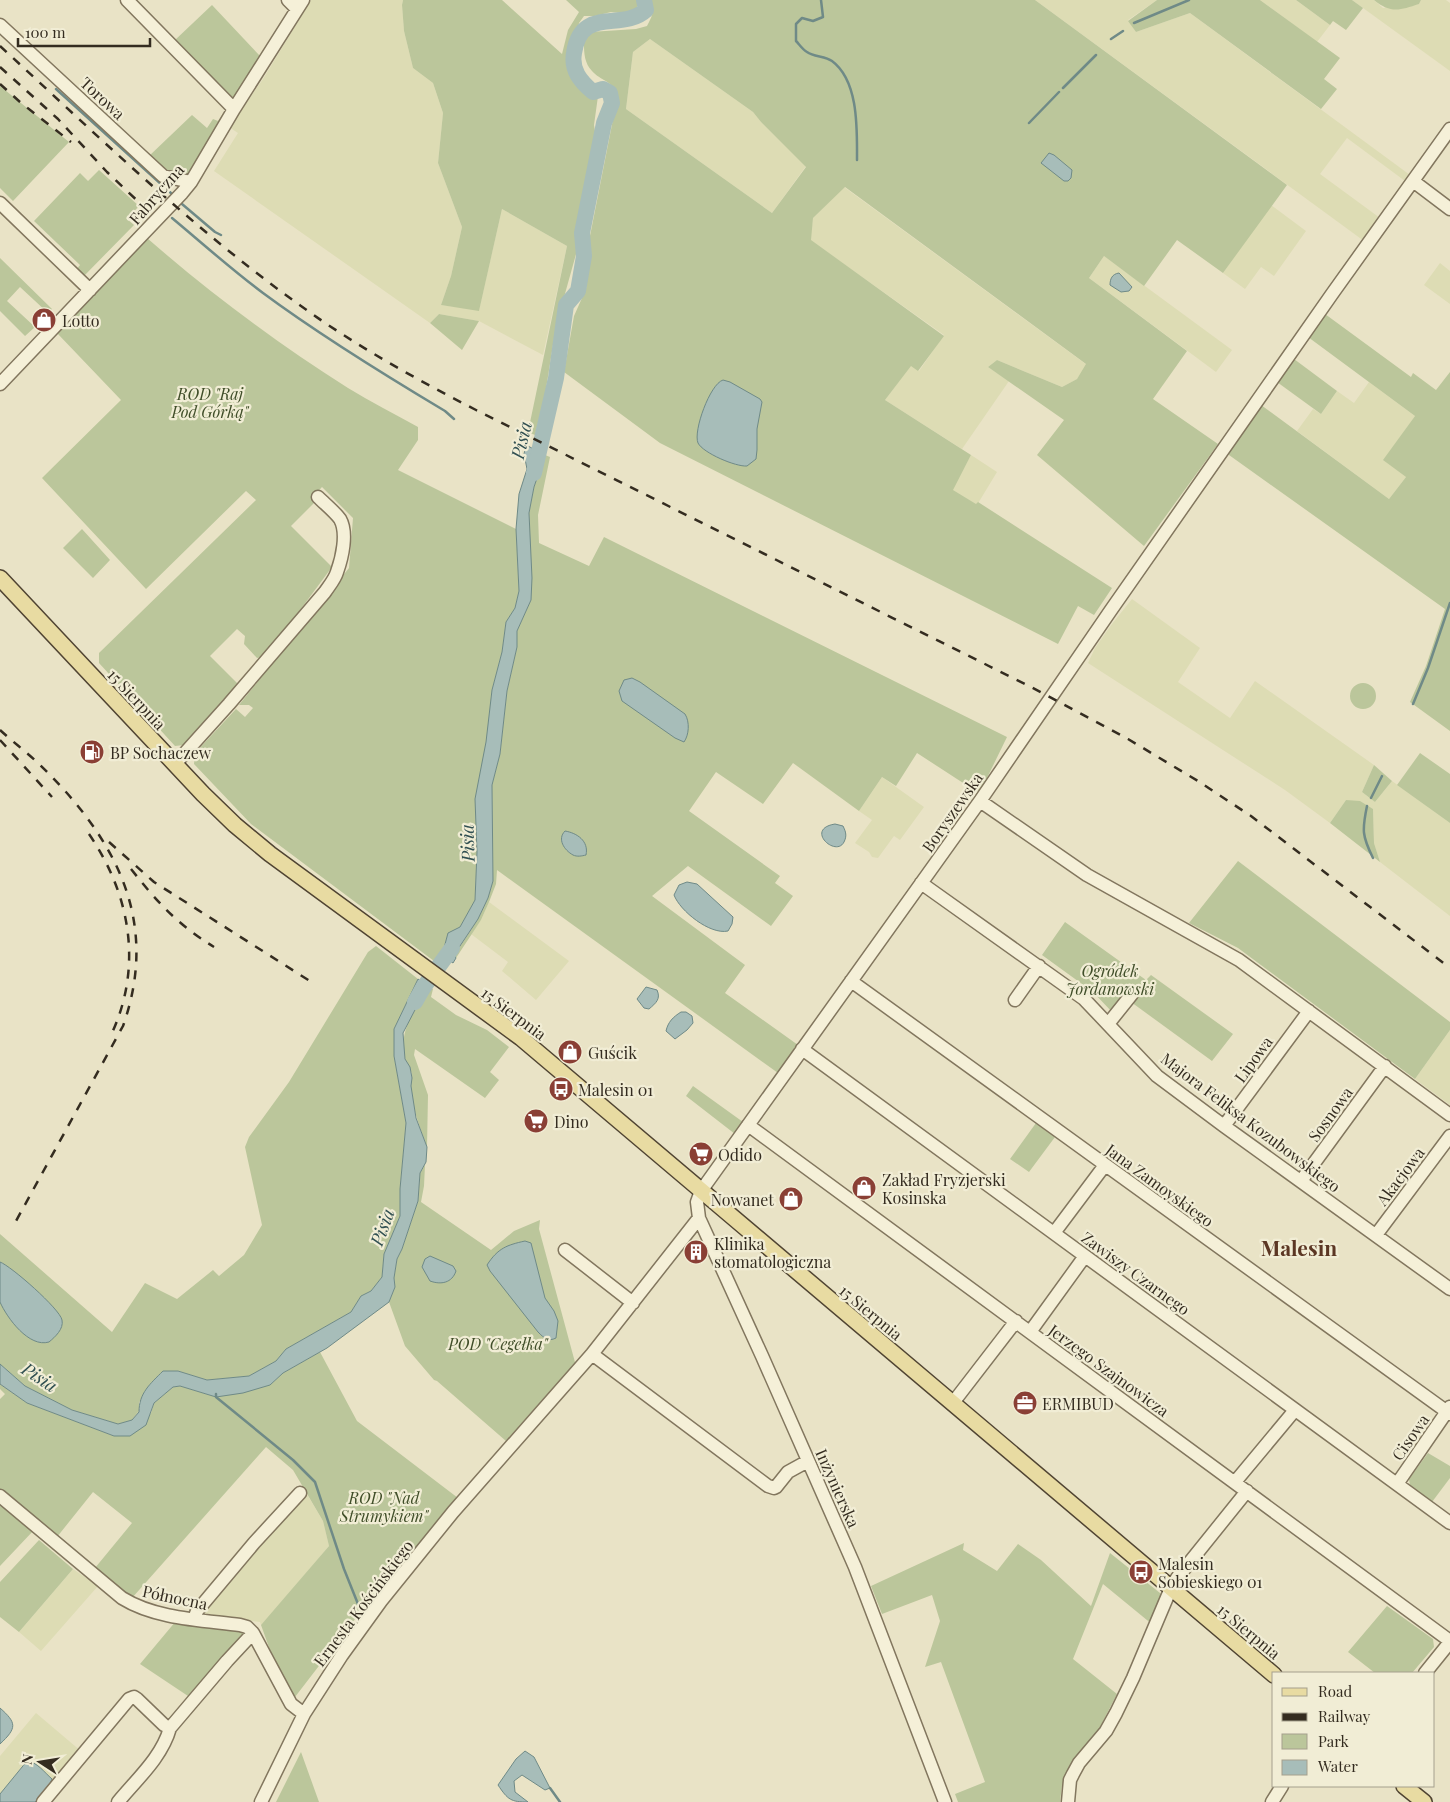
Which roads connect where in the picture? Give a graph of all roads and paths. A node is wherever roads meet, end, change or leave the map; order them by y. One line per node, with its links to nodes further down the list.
1 (127, 0): 4 (street)
2 (296, 3): 4 (street, Fabryczna)
3 (0, 25): 7 (street, Torowa)
4 (234, 110): 7 (street, Fabryczna)
5 (1450, 129): 6 (street, Boryszewska)
6 (1413, 181): 9 (street); 15 (street, Boryszewska)
7 (190, 182): 10 (street, Fabryczna)
8 (0, 203): 10 (street)
9 (1450, 208)
10 (90, 290): 11 (street, Fabryczna)
11 (0, 384)
12 (318, 497): 14 (street)
13 (0, 578): 14 (main road, 15 Sierpnia)
14 (175, 764): 31 (main road, 15 Sierpnia)
15 (980, 800): 16 (street, Boryszewska); 21 (street)
16 (921, 883): 17 (street, Majora Feliksa Kozubowskiego); 18 (street, Boryszewska)
17 (1039, 966): 20 (street); 22 (street, Majora Feliksa Kozubowskiego)
18 (851, 981): 23 (street, Boryszewska); 29 (street, Jana Zamoyskiego)
19 (1132, 994): 22 (street)
20 (1015, 1000)
21 (1309, 1010): 24 (street); 27 (street, Lipowa)
22 (1108, 1024): 27 (street, Majora Feliksa Kozubowskiego)
23 (802, 1049): 26 (street, Boryszewska); 33 (street, Zawiszy Czarnego)
24 (1385, 1066): 25 (street); 30 (street, Sosnowa)
25 (1450, 1115)
26 (748, 1125): 31 (street, Boryszewska); 39 (street, Jerzego Szajnowicza)
27 (1224, 1126): 30 (street, Majora Feliksa Kozubowskiego)
28 (1450, 1136): 34 (street, Akacjowa)
29 (1105, 1166): 33 (street); 44 (street, Jana Zamoyskiego)
30 (1301, 1181): 34 (street, Majora Feliksa Kozubowskiego)
31 (700, 1191): 32 (street, Inżynierska); 42 (main road, 15 Sierpnia)
32 (699, 1218): 38 (street, Ernesta Kościńskiego); 45 (street, Inżynierska)
33 (1054, 1233): 36 (street, Zawiszy Czarnego)
34 (1376, 1235): 37 (street, Majora Feliksa Kozubowskiego)
35 (565, 1250): 38 (street)
36 (1085, 1256): 40 (street); 43 (street, Zawiszy Czarnego)
37 (1450, 1288)
38 (633, 1303): 41 (street, Ernesta Kościńskiego)
39 (1016, 1321): 40 (street, Jerzego Szajnowicza); 42 (street)
40 (1030, 1332): 46 (street, Jerzego Szajnowicza)
41 (592, 1354): 45 (street); 58 (street, Ernesta Kościńskiego)
42 (952, 1404): 52 (main road, 15 Sierpnia)
43 (1295, 1410): 46 (street); 47 (street, Zawiszy Czarnego)
44 (1449, 1411): 47 (street, Cisowa)
45 (808, 1460): 65 (street, Inżynierska)
46 (1235, 1482): 48 (street, Jerzego Szajnowicza)
47 (1397, 1484): 51 (street, Zawiszy Czarnego)
48 (1247, 1491): 52 (street); 55 (street, Jerzego Szajnowicza)
49 (300, 1493): 53 (street)
50 (0, 1496): 53 (street, Północna)
51 (1450, 1523)
52 (1171, 1588): 57 (main road, 15 Sierpnia); 66 (street)
53 (194, 1619): 54 (street, Północna)
54 (253, 1633): 58 (street); 59 (street)
55 (1450, 1642): 56 (street)
56 (1426, 1672)
57 (1272, 1673)
58 (304, 1714): 64 (street, Ernesta Kościńskiego)
59 (170, 1728): 62 (street); 63 (street)
60 (1281, 1787): 67 (street)
61 (1405, 1787): 68 (main road)
62 (43, 1802)
63 (118, 1802)
64 (261, 1802)
65 (945, 1802)
66 (1068, 1802)
67 (1272, 1802)
68 (1424, 1802)

